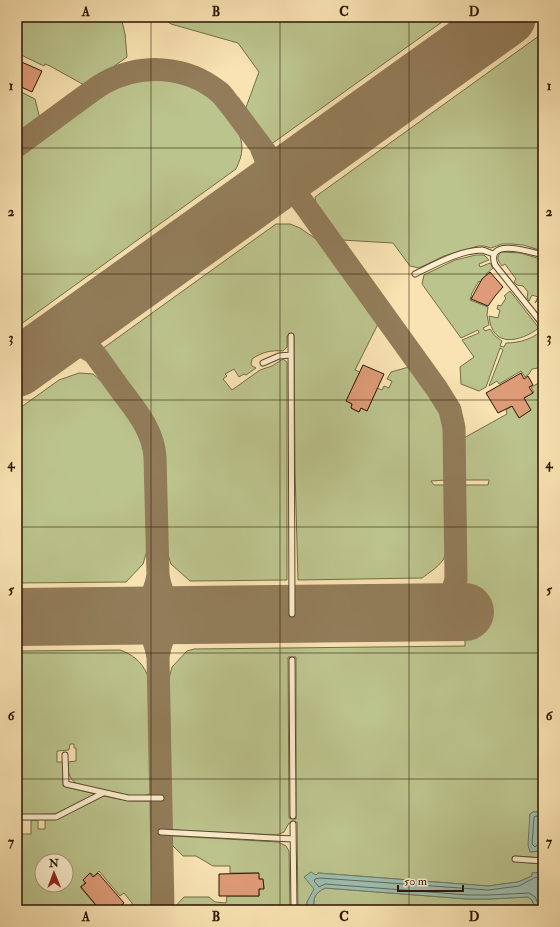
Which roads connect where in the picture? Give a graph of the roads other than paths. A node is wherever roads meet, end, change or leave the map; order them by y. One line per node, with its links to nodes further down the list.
1 (494, 254): 2 (lane); 3 (lane); 4 (lane)
2 (543, 256)
3 (415, 274)
4 (540, 321)
5 (291, 336): 6 (lane)
6 (291, 355): 7 (lane); 8 (lane)
7 (264, 363)
8 (292, 614)
9 (292, 660): 13 (lane)
10 (65, 755): 11 (lane)
11 (103, 793): 12 (lane); 14 (lane)
12 (161, 798)
13 (293, 816)
14 (17, 817)
15 (293, 824): 17 (lane)
16 (162, 832): 17 (lane)
17 (293, 839): 20 (lane)
18 (515, 859): 19 (lane)
19 (543, 861)
20 (294, 910)

